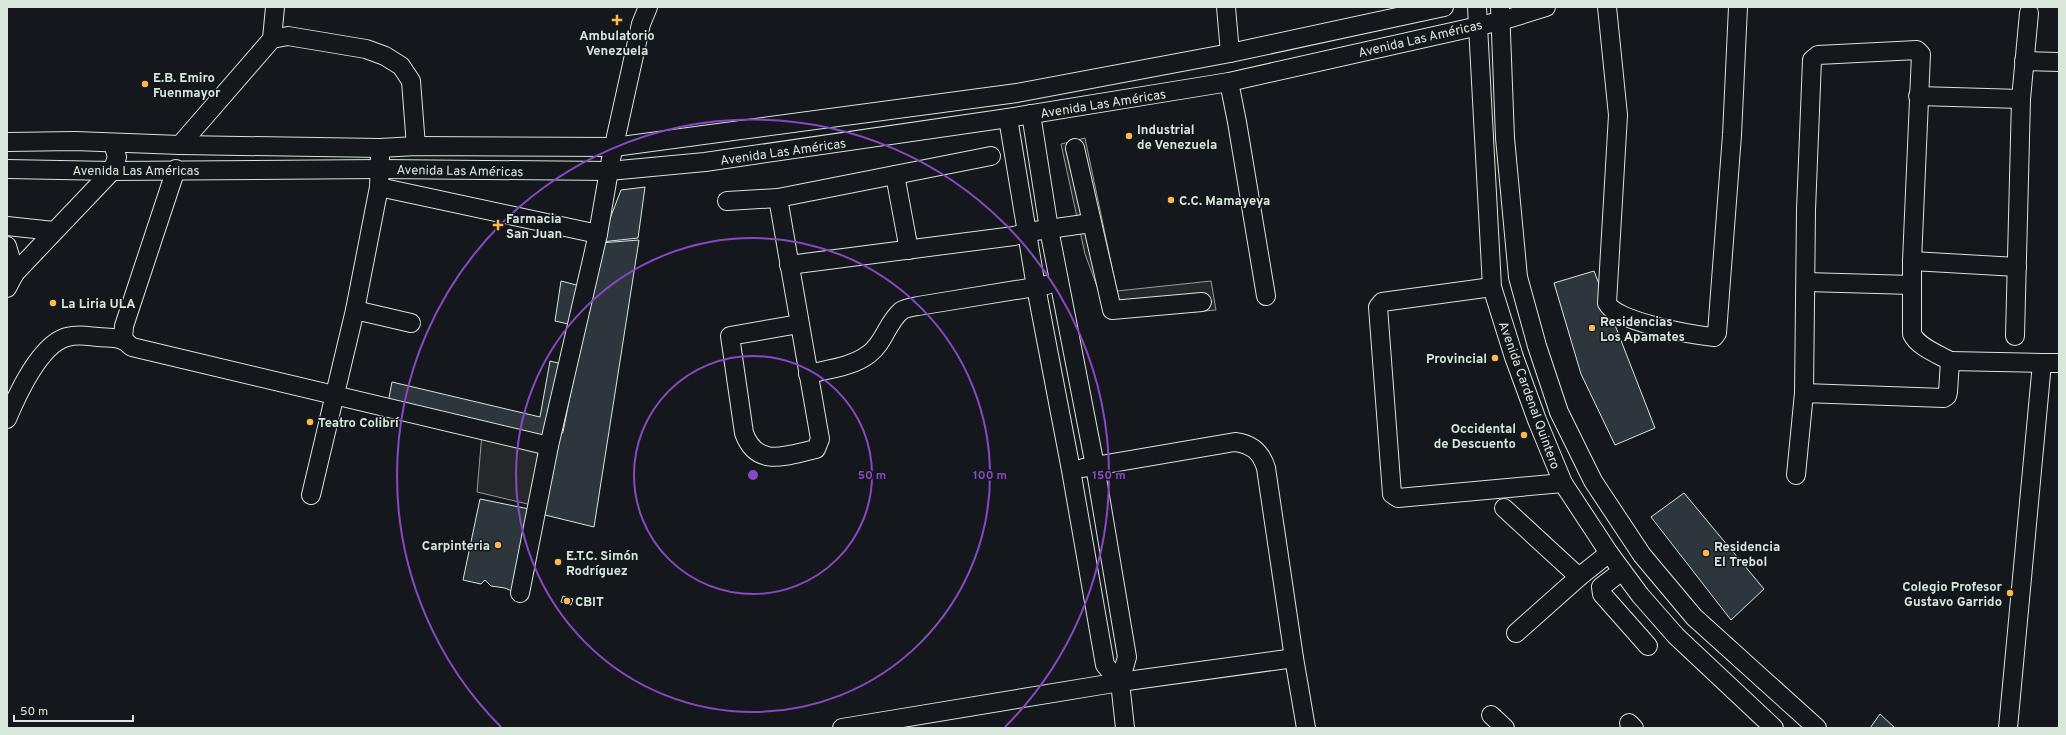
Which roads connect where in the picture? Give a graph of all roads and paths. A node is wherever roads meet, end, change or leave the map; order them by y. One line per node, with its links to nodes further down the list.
1 (275, 7): 12 (street)
2 (648, 7): 25 (street)
3 (1226, 7): 13 (street)
4 (1444, 7): 13 (street, Avenida Las Américas)
5 (1478, 7): 11 (street, Avenida Cardenal Quintero)
6 (1546, 7): 10 (street, Avenida Las Américas)
7 (1608, 7): 8 (street)
8 (1738, 7)
9 (2029, 13): 14 (street)
10 (1501, 14): 11 (street, Avenida Las Américas); 90 (street, Avenida Cardenal Quintero)
11 (1478, 25): 16 (street, Avenida Las Américas); 54 (street, Avenida Cardenal Quintero)
12 (272, 39): 23 (street); 24 (street)
13 (1230, 53): 25 (street, Avenida Las Américas)
14 (2024, 61): 15 (street); 18 (street)
15 (2059, 62)
16 (1229, 82): 19 (street, Avenida Las Américas); 56 (street)
17 (1918, 96): 18 (street); 46 (street); 50 (street)
18 (2021, 99): 48 (street)
19 (1031, 114): 20 (street, Avenida Las Américas); 40 (street)
20 (1008, 118): 33 (street, Avenida Las Américas); 42 (street)
21 (7, 142): 22 (street, Avenida Las Américas)
22 (113, 143): 23 (street, Avenida Las Américas); 32 (street)
23 (180, 145): 26 (street, Avenida Las Américas)
24 (416, 146): 25 (street, Avenida Las Américas); 26 (street, Avenida Las Américas)
25 (614, 147): 33 (street)
26 (380, 148): 31 (street)
27 (1075, 148): 38 (street)
28 (991, 156): 34 (street)
29 (7, 169): 32 (street, Avenida Las Américas)
30 (176, 169): 31 (street, Avenida Las Américas); 32 (street, Avenida Las Américas); 62 (street)
31 (380, 169): 33 (street, Avenida Las Américas); 35 (street)
32 (112, 171): 41 (street)
33 (608, 171): 43 (street)
34 (895, 174): 36 (street); 45 (street)
35 (379, 187): 43 (street); 58 (street)
36 (778, 198): 37 (street); 47 (street)
37 (728, 202)
38 (1090, 223): 40 (street); 57 (street)
39 (7, 226): 41 (street)
40 (1049, 228): 42 (street); 51 (street)
41 (54, 231): 49 (street)
42 (1028, 232): 45 (street); 53 (street)
43 (598, 234): 69 (street)
44 (7, 246): 49 (street)
45 (909, 250): 47 (street)
46 (1912, 261): 48 (street); 52 (street)
47 (790, 265): 60 (street)
48 (2017, 267): 61 (street)
49 (15, 273): 55 (street)
50 (1806, 282): 52 (street); 66 (street)
51 (1059, 283): 53 (street); 70 (street)
52 (1912, 285): 63 (street)
53 (1036, 287): 65 (street); 71 (street)
54 (1492, 287): 73 (street, Avenida Cardenal Quintero); 73 (street)
55 (7, 288)
56 (1266, 296)
57 (1202, 302)
58 (355, 310): 59 (street); 67 (street)
59 (411, 323)
60 (799, 324): 65 (street); 65 (street)
61 (2014, 336)
62 (123, 340): 67 (street); 68 (street)
63 (1950, 361): 64 (street); 66 (street)
64 (2051, 363): 91 (street)
65 (808, 374)
66 (1804, 393): 72 (street)
67 (336, 394): 69 (street); 74 (street)
68 (7, 419)
69 (549, 446): 79 (street)
70 (1095, 466): 71 (street); 82 (street); 83 (street)
71 (1071, 470): 83 (street)
72 (1796, 475)
73 (1563, 483): 76 (street, Avenida Cardenal Quintero)
74 (311, 495)
75 (1504, 508): 78 (street)
76 (1609, 553): 77 (street, Avenida Cardenal Quintero); 78 (street)
77 (1622, 571): 81 (street); 89 (street, Avenida Cardenal Quintero)
78 (1579, 576): 80 (street)
79 (520, 593)
80 (1516, 633)
81 (1648, 646)
82 (1294, 658): 83 (street); 87 (street)
83 (1120, 682): 85 (street); 86 (street)
84 (1491, 715): 88 (street)
85 (842, 728)
86 (1125, 728)
87 (1306, 728)
88 (1505, 728)
89 (1774, 728)
90 (1817, 728)
91 (2008, 728)

